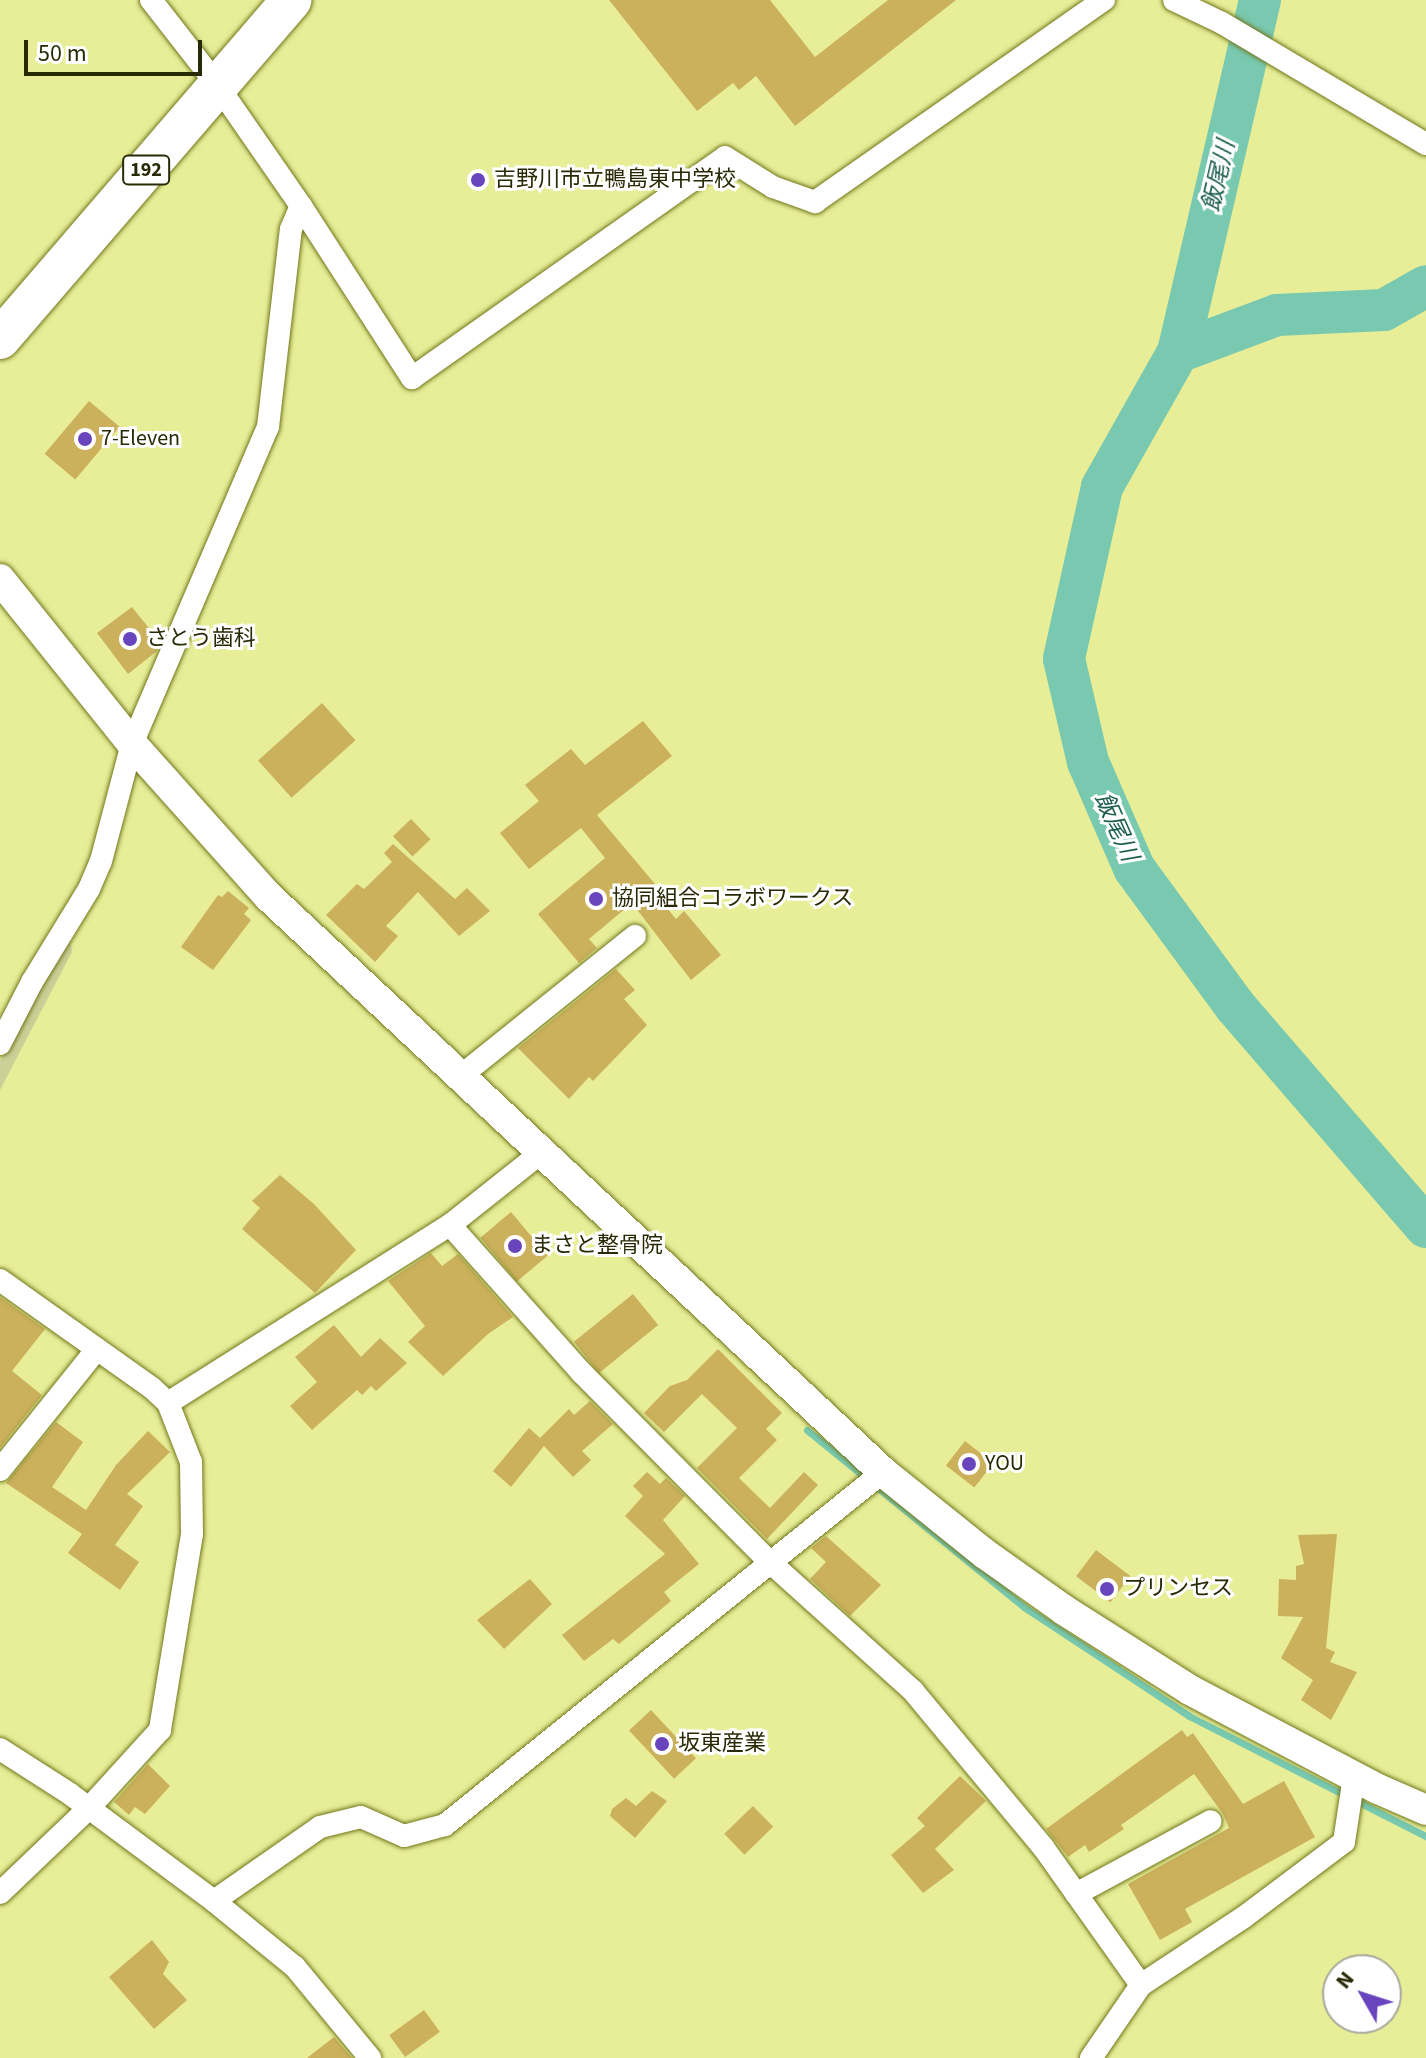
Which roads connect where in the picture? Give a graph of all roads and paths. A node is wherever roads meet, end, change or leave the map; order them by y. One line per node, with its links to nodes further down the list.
1 (151, 0): 5 (street)
2 (292, 0): 5 (highway, 192)
3 (1104, 0): 7 (street)
4 (1174, 0): 6 (street)
5 (218, 86): 7 (street); 8 (highway, 192)
6 (1426, 144)
7 (301, 206): 10 (street)
8 (0, 339)
9 (0, 579): 10 (street)
10 (132, 744): 12 (street); 13 (street)
11 (635, 936): 13 (street)
12 (0, 1044)
13 (462, 1075): 14 (street)
14 (542, 1152): 15 (street); 20 (street)
15 (450, 1225): 18 (street); 21 (street)
16 (0, 1280): 17 (street)
17 (97, 1349): 18 (street); 19 (street)
18 (168, 1403): 24 (street)
19 (0, 1470)
20 (876, 1480): 21 (street); 23 (street)
21 (771, 1563): 28 (street); 29 (street)
22 (0, 1749): 24 (street)
23 (1358, 1792): 25 (street); 30 (street)
24 (89, 1808): 27 (street); 29 (street)
25 (1426, 1810)
26 (1211, 1821): 28 (street)
27 (0, 1893)
28 (1076, 1894): 30 (street)
29 (214, 1901): 31 (street)
30 (1141, 1985): 32 (street)
31 (370, 2058)
32 (1091, 2058)

